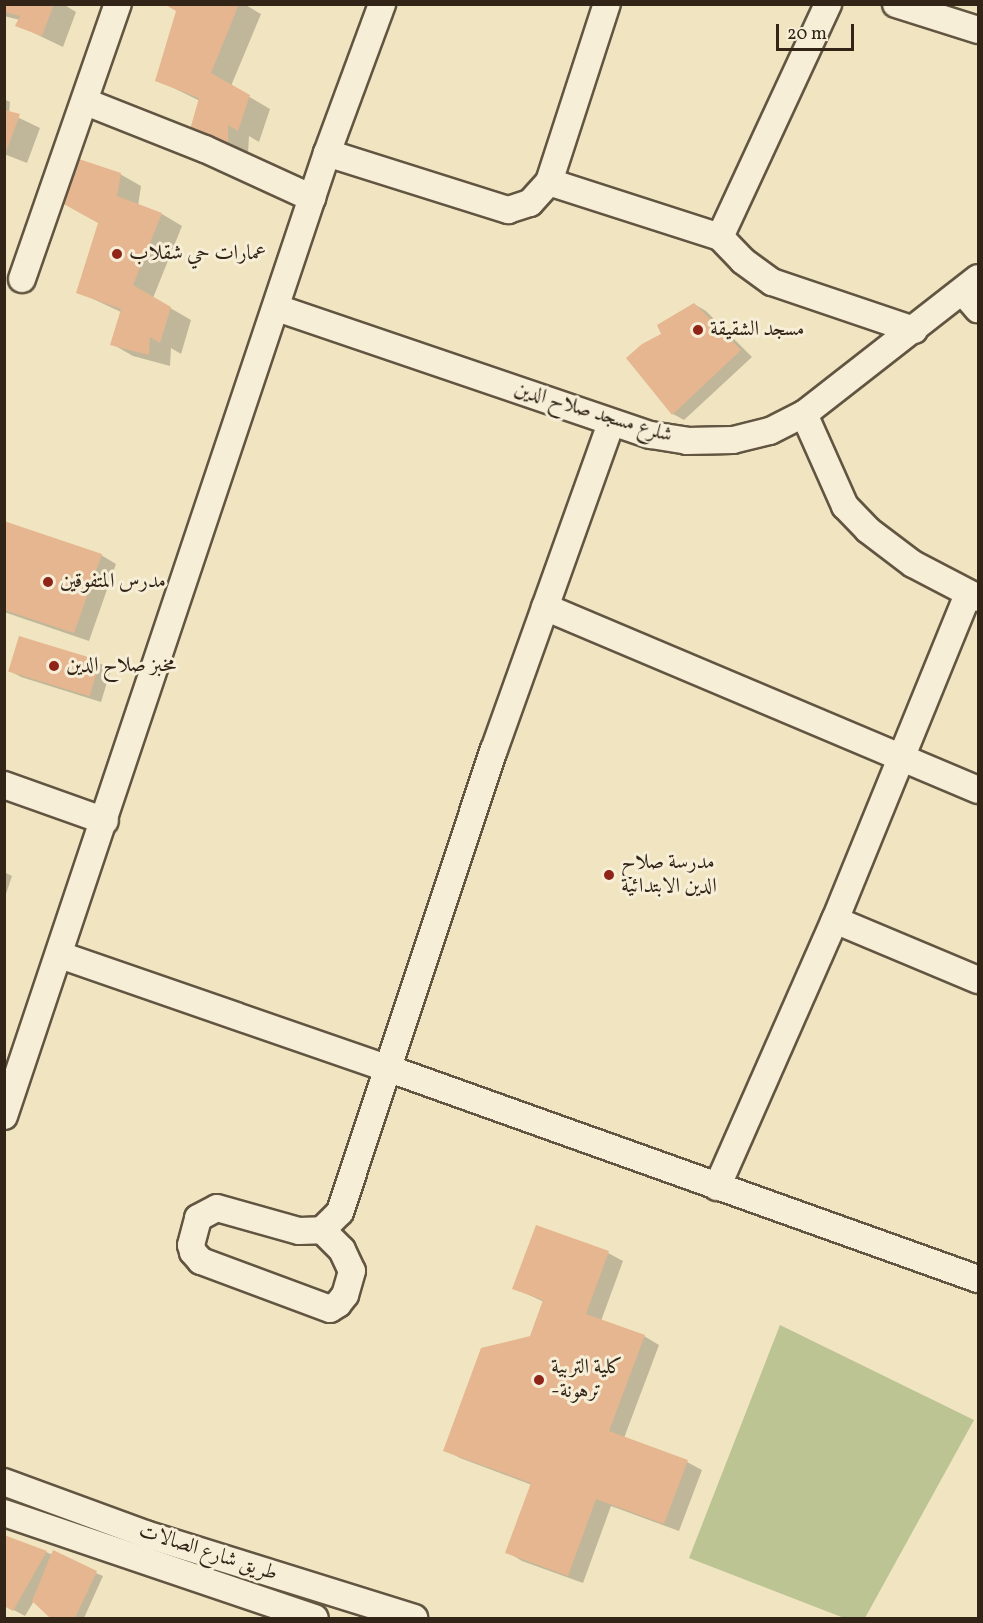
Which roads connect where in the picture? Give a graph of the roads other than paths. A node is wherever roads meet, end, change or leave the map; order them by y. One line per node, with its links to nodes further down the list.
1 (118, 4): 7 (street)
2 (382, 4): 8 (street)
3 (607, 4): 9 (street)
4 (828, 4): 11 (street)
5 (896, 4): 6 (street)
6 (978, 30)
7 (86, 102): 10 (street); 12 (street)
8 (327, 153): 9 (street); 10 (street)
9 (549, 182): 11 (street)
10 (312, 198): 14 (street)
11 (720, 237): 15 (street)
12 (22, 279)
13 (973, 293): 15 (street, شلرع مسجد صلاح الدين)
14 (277, 308): 17 (street, شلرع مسجد صلاح الدين); 23 (street)
15 (914, 330): 16 (street, شلرع مسجد صلاح الدين)
16 (804, 414): 17 (street, شلرع مسجد صلاح الدين); 18 (street)
17 (611, 423): 19 (street)
18 (973, 596): 20 (street)
19 (545, 607): 20 (street); 27 (street)
20 (902, 759): 22 (street); 24 (street)
21 (4, 785): 23 (street)
22 (978, 790)
23 (105, 821): 25 (street)
24 (835, 920): 26 (street); 29 (street)
25 (60, 955): 27 (street); 28 (street)
26 (978, 980)
27 (387, 1068): 29 (street); 30 (street)
28 (4, 1116)
29 (717, 1187): 31 (street)
30 (322, 1230): 30 (street)
31 (978, 1279)
32 (4, 1482): 35 (street, طريق شارع الصالات)
33 (4, 1513): 34 (street)
34 (315, 1618)
35 (414, 1618)

